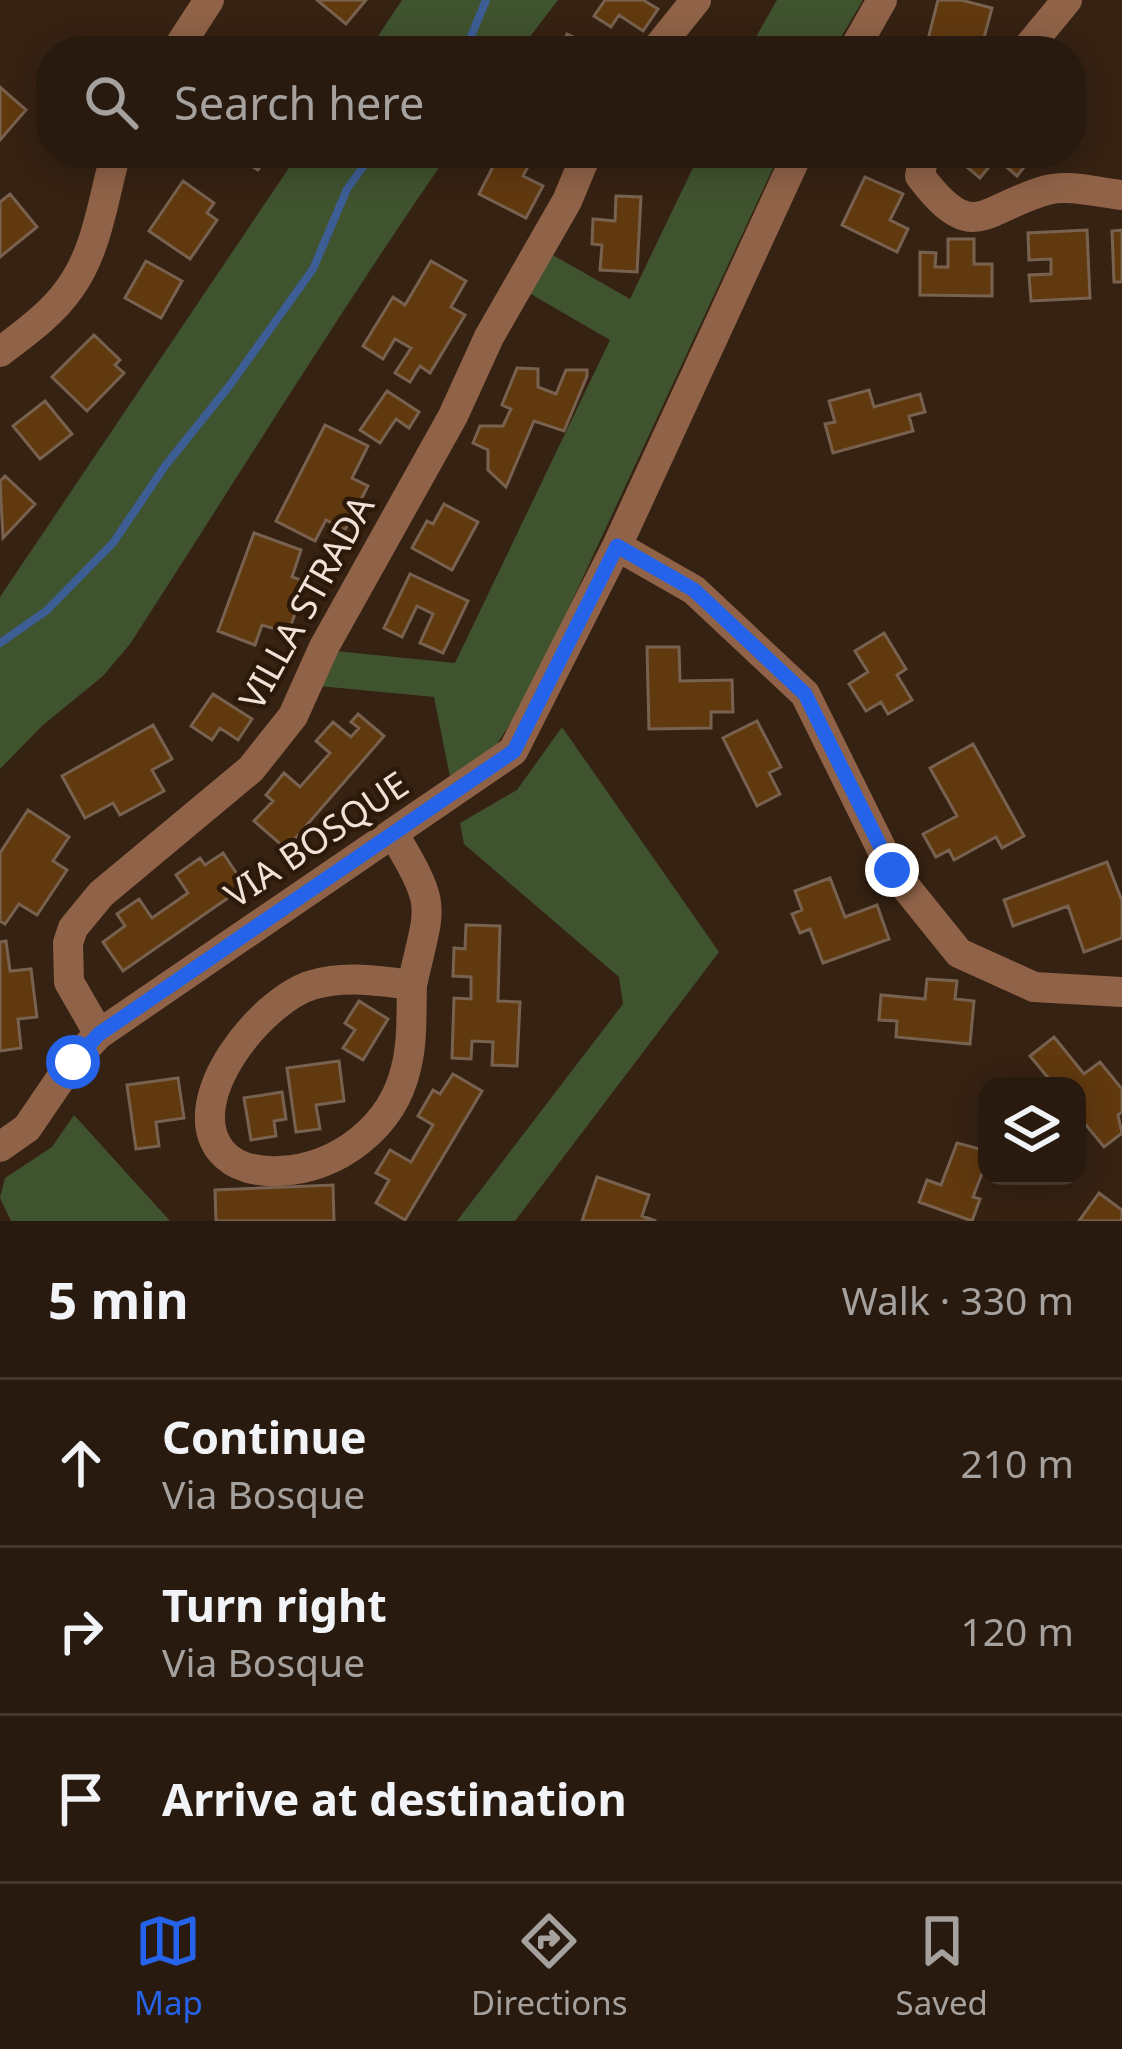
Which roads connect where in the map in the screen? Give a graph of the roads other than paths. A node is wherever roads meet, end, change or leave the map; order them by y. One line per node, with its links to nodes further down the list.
1 (209, 0): 5 (street)
2 (696, 0): 6 (street)
3 (882, 0): 7 (street)
4 (1067, 0): 8 (street)
5 (186, 36)
6 (667, 36)
7 (862, 36)
8 (1037, 36)
9 (112, 168): 14 (street)
10 (581, 168): 19 (street, VILLA STRADA)
11 (791, 168): 15 (street, VIA BOSQUE)
12 (921, 168): 13 (street)
13 (1122, 195)
14 (0, 352)
15 (617, 546): 16 (street, VIA BOSQUE); 18 (street)
16 (393, 833): 17 (street); 19 (street, VIA BOSQUE)
17 (412, 986): 17 (street)
18 (1122, 992)
19 (99, 1034): 20 (street, VIA BOSQUE)
20 (0, 1148)

